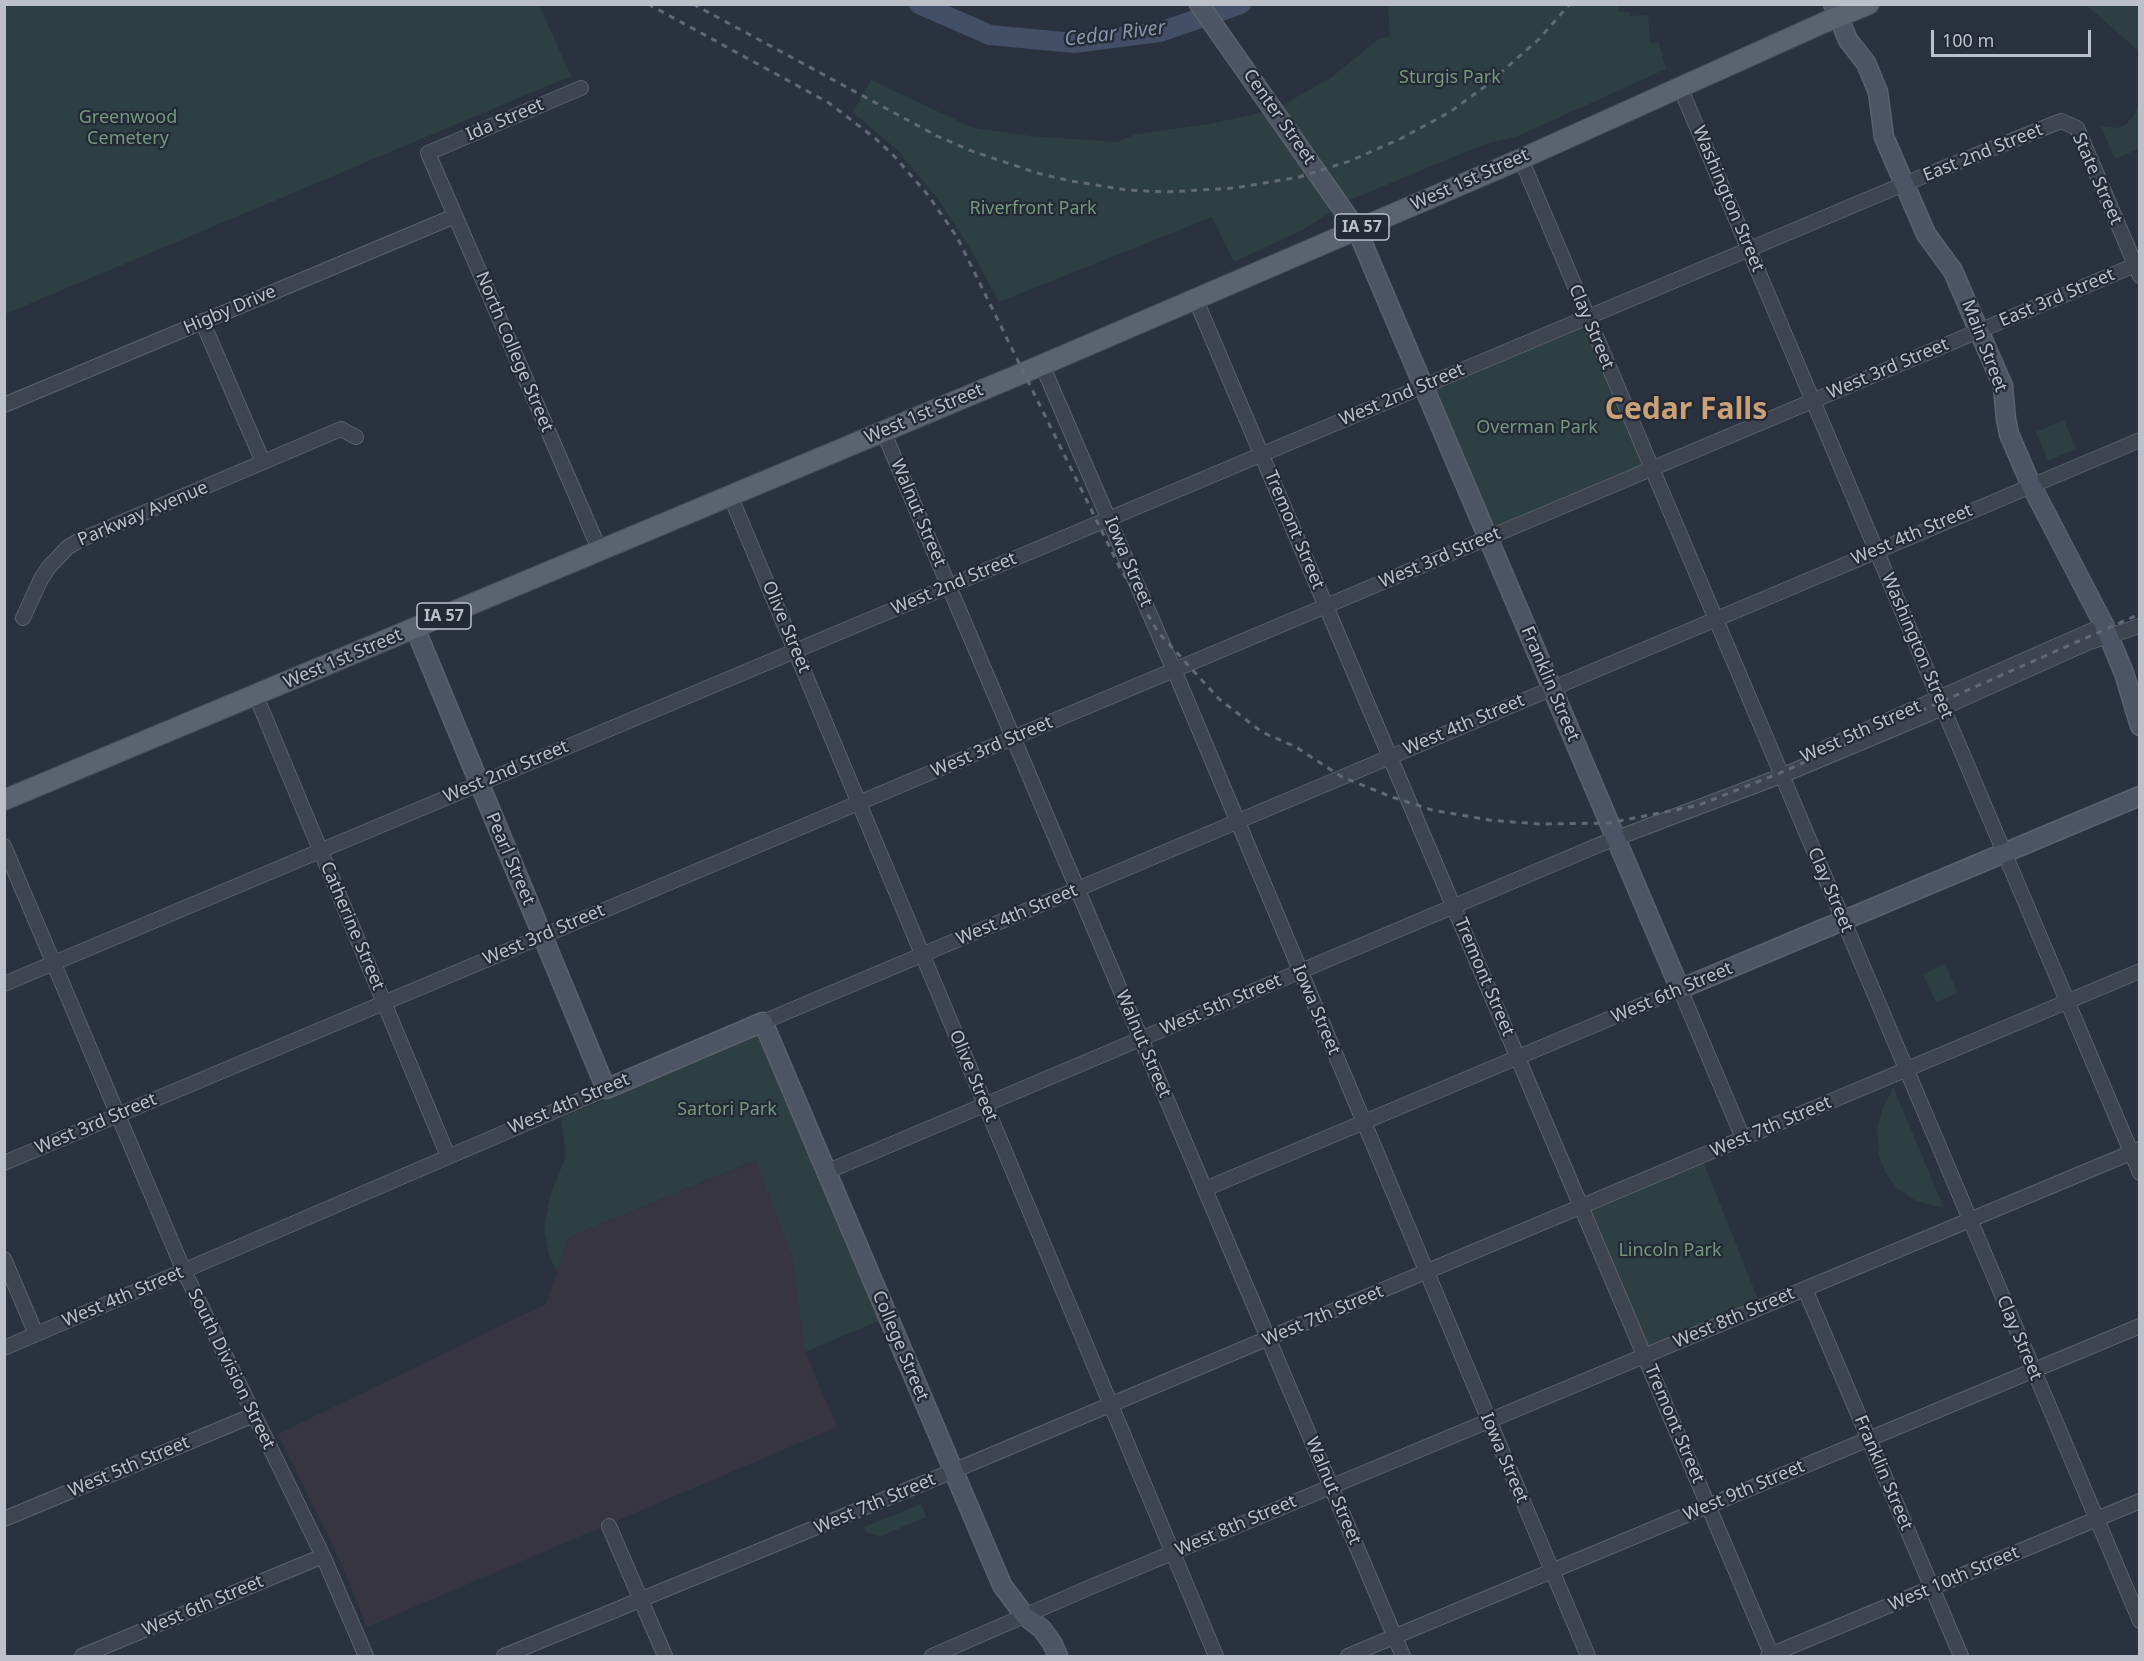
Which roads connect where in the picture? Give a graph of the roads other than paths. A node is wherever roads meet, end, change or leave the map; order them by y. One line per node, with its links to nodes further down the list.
1 (1199, 4): 11 (street, Center Street)
2 (1869, 4): 3 (main road, West 1st Street)
3 (1836, 10): 4 (main road, West 1st Street / IA 57); 9 (street, Main Street)
4 (1680, 87): 8 (main road, West 1st Street / IA 57); 12 (street, Washington Street)
5 (581, 88): 7 (street, Ida Street)
6 (2061, 121): 9 (street, East 2nd Street); 13 (street, State Street)
7 (428, 153): 10 (street, North College Street)
8 (1521, 159): 11 (main road, West 1st Street / IA 57); 15 (street, Clay Street)
9 (1904, 184): 12 (street, West 2nd Street); 17 (street, Main Street)
10 (455, 216): 16 (street, Higby Drive); 33 (street, North College Street)
11 (1357, 230): 14 (main road, West 1st Street / IA 57); 19 (street, Franklin Street)
12 (1749, 249): 15 (street, West 2nd Street); 20 (street, Washington Street)
13 (2138, 268): 17 (street, East 3rd Street)
14 (1195, 298): 18 (main road, West 1st Street / IA 57); 25 (street, Tremont Street)
15 (1587, 318): 19 (street, West 2nd Street); 27 (street, Clay Street)
16 (202, 321): 21 (street, Higby Drive); 26 (street)
17 (1979, 331): 20 (street, West 3rd Street); 28 (street, Main Street)
18 (1042, 365): 22 (main road, West 1st Street / IA 57); 30 (street, Iowa Street)
19 (1423, 386): 25 (street, West 2nd Street); 31 (street, Franklin Street)
20 (1813, 401): 27 (street, West 3rd Street); 32 (street, Washington Street)
21 (4, 405)
22 (883, 431): 29 (main road, West 1st Street / IA 57); 34 (street, Walnut Street)
23 (356, 436): 26 (street, Parkway Avenue)
24 (2139, 440): 28 (street, West 4th Street)
25 (1262, 454): 30 (street, West 2nd Street); 35 (street, Tremont Street)
26 (263, 462): 36 (street, Parkway Avenue)
27 (1651, 469): 31 (street, West 3rd Street); 37 (street, Clay Street)
28 (2031, 485): 32 (street, West 4th Street); 40 (street, Main Street)
29 (730, 495): 33 (main road, West 1st Street / IA 57); 41 (street, Olive Street)
30 (1110, 518): 34 (street, West 2nd Street); 42 (street, Iowa Street)
31 (1488, 538): 35 (street, West 3rd Street); 43 (street, Franklin Street)
32 (1876, 550): 37 (street, West 4th Street); 45 (street, Washington Street)
33 (600, 551): 39 (main road, West 1st Street / IA 57)
34 (949, 586): 41 (street, West 2nd Street); 47 (street, Walnut Street)
35 (1326, 606): 42 (street, West 3rd Street); 48 (street, Tremont Street)
36 (23, 618)
37 (1714, 619): 43 (street, West 4th Street); 49 (street, Clay Street)
38 (2139, 626): 40 (street, West 5th Street)
39 (415, 628): 44 (main road, West 1st Street / IA 57); 50 (street, Pearl Street)
40 (2106, 630): 45 (street, West 5th Street); 46 (street, Main Street)
41 (795, 651): 50 (street, West 2nd Street); 53 (street, Olive Street)
42 (1174, 670): 47 (street, West 3rd Street); 54 (street, Iowa Street)
43 (1552, 688): 48 (street, West 4th Street); 55 (street, Franklin Street)
44 (256, 696): 52 (main road, West 1st Street / IA 57); 57 (street, Catherine Street)
45 (1941, 703): 49 (street, West 5th Street); 58 (street, Washington Street)
46 (2139, 726)
47 (1013, 737): 53 (street, West 3rd Street); 59 (street, Walnut Street)
48 (1390, 756): 54 (street, West 4th Street); 60 (street, Tremont Street)
49 (1780, 772): 55 (street, West 5th Street); 61 (street, Clay Street)
50 (479, 784): 57 (street, West 2nd Street); 62 (street, Pearl Street)
51 (2139, 796): 58 (street, West 6th Street)
52 (4, 800)
53 (859, 803): 62 (street, West 3rd Street); 63 (street, Olive Street)
54 (1237, 821): 59 (street, West 4th Street); 66 (street, Iowa Street)
55 (1616, 838): 60 (street, West 5th Street); 68 (street, Franklin Street)
56 (4, 846): 64 (street, South Division Street)
57 (321, 850): 64 (street, West 2nd Street); 70 (street, Catherine Street)
58 (2004, 853): 61 (street, West 6th Street); 69 (street, Washington Street)
59 (1078, 889): 63 (street, West 4th Street); 72 (street, Walnut Street)
60 (1454, 907): 66 (street, West 5th Street); 73 (street, Tremont Street)
61 (1843, 920): 68 (street, West 6th Street); 74 (street, Clay Street)
62 (543, 936): 70 (street, West 3rd Street); 75 (street, Pearl Street)
63 (922, 955): 71 (street, West 4th Street); 76 (street, Olive Street)
64 (53, 963): 67 (street, West 2nd Street); 77 (street, South Division Street)
65 (2139, 971): 69 (street, West 7th Street)
66 (1300, 972): 72 (street, West 5th Street); 78 (street, Iowa Street)
67 (4, 984)
68 (1680, 989): 73 (street, West 6th Street); 79 (street, Franklin Street)
69 (2067, 1001): 74 (street, West 7th Street); 80 (street, Washington Street)
70 (384, 1003): 77 (street, West 3rd Street); 81 (street, Catherine Street)
71 (763, 1022): 75 (street, West 4th Street); 83 (street, College Street)
72 (1141, 1039): 76 (street, West 5th Street); 85 (street, Walnut Street)
73 (1519, 1057): 78 (street, West 6th Street); 86 (street, Tremont Street)
74 (1906, 1070): 79 (street, West 7th Street); 87 (street, Clay Street)
75 (606, 1089): 81 (street, West 4th Street)
76 (985, 1104): 83 (street, West 5th Street); 98 (street, Olive Street)
77 (118, 1115): 82 (street, West 3rd Street); 89 (street, South Division Street)
78 (1364, 1122): 85 (street, West 6th Street); 90 (street, Iowa Street)
79 (1743, 1138): 86 (street, West 7th Street)
80 (2135, 1150): 84 (street, Washington Street); 87 (street, West 8th Street)
81 (448, 1156): 89 (street, West 4th Street)
82 (4, 1163)
83 (826, 1172): 102 (street, College Street)
84 (2139, 1173)
85 (1205, 1189): 94 (street, Walnut Street)
86 (1581, 1207): 90 (street, West 7th Street); 96 (street, Tremont Street)
87 (1969, 1220): 91 (street, West 8th Street); 97 (street, Clay Street)
88 (4, 1259): 93 (street)
89 (184, 1271): 93 (street, West 4th Street); 99 (street, South Division Street)
90 (1426, 1272): 94 (street, West 7th Street); 100 (street, Iowa Street)
91 (1805, 1288): 96 (street, West 8th Street); 101 (street, Franklin Street)
92 (2139, 1326): 97 (street, West 9th Street)
93 (36, 1334): 95 (street, West 4th Street)
94 (1268, 1339): 98 (street, West 7th Street); 103 (street, Walnut Street)
95 (4, 1348)
96 (1645, 1356): 100 (street, West 8th Street); 105 (street, Tremont Street)
97 (2033, 1370): 101 (street, West 9th Street); 107 (street, Clay Street)
98 (1111, 1405): 102 (street, West 7th Street); 109 (street, Olive Street)
99 (254, 1415): 106 (street, West 5th Street); 110 (street, South Division Street)
100 (1489, 1421): 103 (street, West 8th Street); 111 (street, Iowa Street)
101 (1869, 1439): 105 (street, West 9th Street); 112 (street, Franklin Street)
102 (953, 1471): 113 (street, West 7th Street); 114 (street, College Street)
103 (1331, 1487): 109 (street, West 8th Street); 116 (street, Walnut Street)
104 (2139, 1501): 107 (street, West 10th Street)
105 (1708, 1506): 111 (street, West 9th Street); 127 (street, Tremont Street)
106 (4, 1519)
107 (2096, 1519): 112 (street, West 10th Street); 115 (street, Clay Street)
108 (609, 1527): 113 (street)
109 (1173, 1553): 114 (street, West 8th Street); 123 (street, Olive Street)
110 (323, 1556): 117 (street, West 6th Street); 118 (street, South Division Street)
111 (1552, 1571): 116 (street, West 9th Street); 126 (street, Iowa Street)
112 (1932, 1588): 127 (street, West 10th Street); 128 (street, Franklin Street)
113 (641, 1601): 119 (street, West 7th Street); 120 (street)
114 (1025, 1616): 121 (street, West 8th Street); 122 (street, College Street)
115 (2139, 1621)
116 (1395, 1637): 124 (street, West 9th Street); 125 (street, Walnut Street)
117 (82, 1656)
118 (366, 1656)
119 (504, 1656)
120 (664, 1656)
121 (932, 1656)
122 (1058, 1656)
123 (1216, 1656)
124 (1348, 1656)
125 (1403, 1656)
126 (1588, 1656)
127 (1771, 1656)
128 (1961, 1656)

